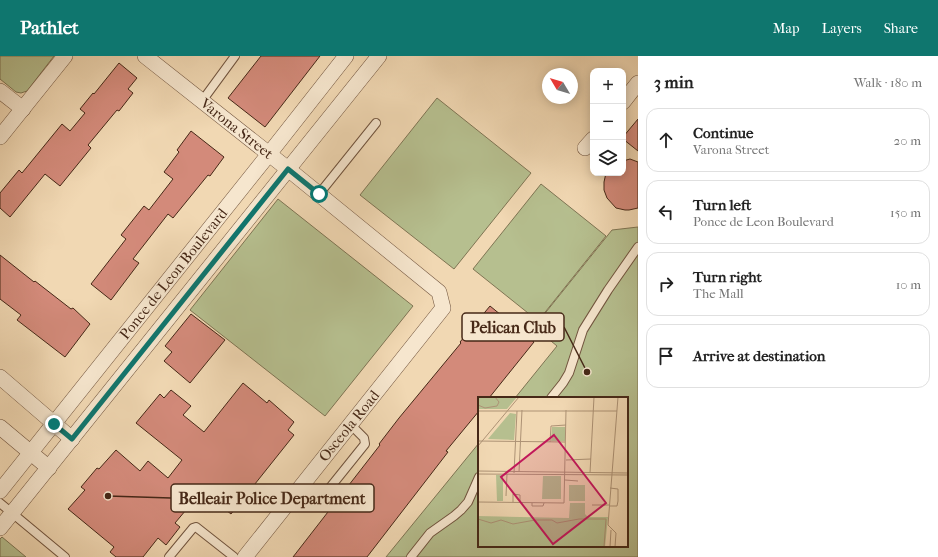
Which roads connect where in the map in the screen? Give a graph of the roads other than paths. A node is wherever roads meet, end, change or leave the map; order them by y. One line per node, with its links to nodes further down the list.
1 (65, 56): 10 (street)
2 (145, 56): 9 (street, Varona Street)
3 (235, 56): 9 (lane)
4 (346, 56): 13 (street, Ponce de Leon Boulevard)
5 (379, 56): 14 (street, Ponce de Leon Boulevard)
6 (638, 83): 8 (street)
7 (0, 91): 10 (street)
8 (626, 98)
9 (202, 101): 13 (street, Varona Street)
10 (23, 110): 12 (street)
11 (376, 123): 15 (lane)
12 (0, 138)
13 (269, 154): 14 (street, Varona Street); 20 (street, Ponce de Leon Boulevard)
14 (288, 169): 15 (street, Varona Street); 23 (street, Ponce de Leon Boulevard)
15 (319, 194): 17 (street, Varona Street)
16 (638, 246): 19 (lane)
17 (439, 292): 21 (street, Osceola Road)
18 (0, 377): 20 (street)
19 (552, 397)
20 (54, 424): 23 (street); 24 (street, Ponce de Leon Boulevard)
21 (350, 424): 28 (street, Osceola Road); 28 (lane)
22 (0, 427): 24 (street)
23 (72, 439): 25 (street, Ponce de Leon Boulevard)
24 (30, 453): 25 (street); 27 (street, Ponce de Leon Boulevard)
25 (48, 468): 30 (street, Ponce de Leon Boulevard)
26 (478, 479): 36 (lane)
27 (0, 492)
28 (296, 493): 35 (street, Osceola Road)
29 (0, 503): 30 (lane)
30 (12, 513): 31 (street, Ponce de Leon Boulevard); 32 (lane)
31 (0, 528)
32 (65, 557)
33 (169, 557): 34 (lane)
34 (234, 557)
35 (245, 557)
36 (411, 557)

